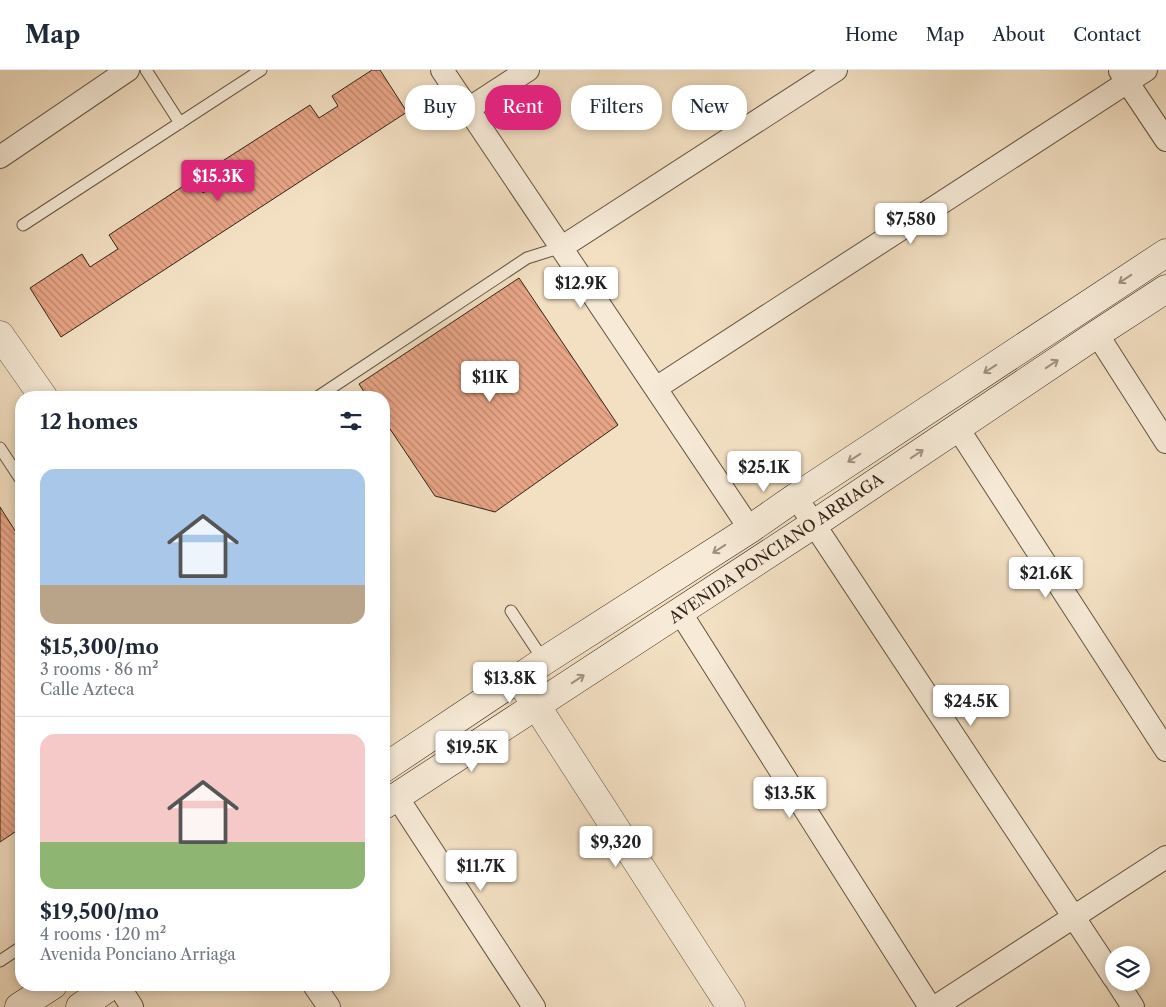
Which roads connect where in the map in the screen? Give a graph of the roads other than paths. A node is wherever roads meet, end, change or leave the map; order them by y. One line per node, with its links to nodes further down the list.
1 (128, 70): 14 (street)
2 (146, 70): 12 (lane)
3 (261, 70): 12 (lane)
4 (442, 70): 9 (street)
5 (528, 70): 10 (street)
6 (836, 70): 16 (street)
7 (1146, 70): 8 (street)
8 (1123, 76): 13 (street); 21 (street)
9 (452, 85)
10 (475, 104)
11 (475, 119): 16 (street)
12 (180, 123): 15 (lane)
13 (1166, 140)
14 (0, 157)
15 (23, 225)
16 (562, 247): 21 (street); 23 (lane)
17 (1166, 252): 28 (main road, AVENIDA PONCIANO ARRIAGA, one-way to 28)
18 (1166, 289): 19 (main road, AVENIDA PONCIANO ARRIAGA)
19 (1097, 334): 24 (main road, AVENIDA PONCIANO ARRIAGA, one-way to 19); 25 (street)
20 (0, 335): 22 (main road)
21 (656, 388): 30 (street)
22 (39, 391)
23 (326, 391)
24 (957, 427): 29 (main road, AVENIDA PONCIANO ARRIAGA, one-way to 24); 36 (street)
25 (1166, 442)
26 (0, 448): 27 (lane)
27 (15, 471)
28 (796, 497): 29 (street); 30 (main road, AVENIDA PONCIANO ARRIAGA)
29 (814, 524): 32 (main road, AVENIDA PONCIANO ARRIAGA); 40 (street)
30 (750, 529): 33 (main road, AVENIDA PONCIANO ARRIAGA, one-way to 33)
31 (511, 611): 33 (lane)
32 (680, 612): 35 (main road, AVENIDA PONCIANO ARRIAGA, one-way to 32); 55 (street)
33 (544, 661): 34 (main road, AVENIDA PONCIANO ARRIAGA)
34 (518, 679): 35 (main road); 37 (main road, AVENIDA PONCIANO ARRIAGA)
35 (537, 706): 38 (main road, AVENIDA PONCIANO ARRIAGA); 54 (main road)
36 (1166, 750)
37 (390, 764)
38 (390, 801): 53 (street)
39 (1166, 857): 40 (street)
40 (1074, 916): 43 (street); 56 (street)
41 (15, 951): 42 (lane)
42 (0, 960)
43 (1105, 964)
44 (44, 991): 49 (main road)
45 (103, 991): 50 (main road)
46 (122, 991): 51 (street)
47 (318, 991): 52 (street)
48 (1123, 991): 57 (street)
49 (19, 1007)
50 (80, 1007)
51 (132, 1007)
52 (328, 1007)
53 (534, 1007)
54 (731, 1007)
55 (930, 1007)
56 (935, 1007)
57 (1133, 1007)

